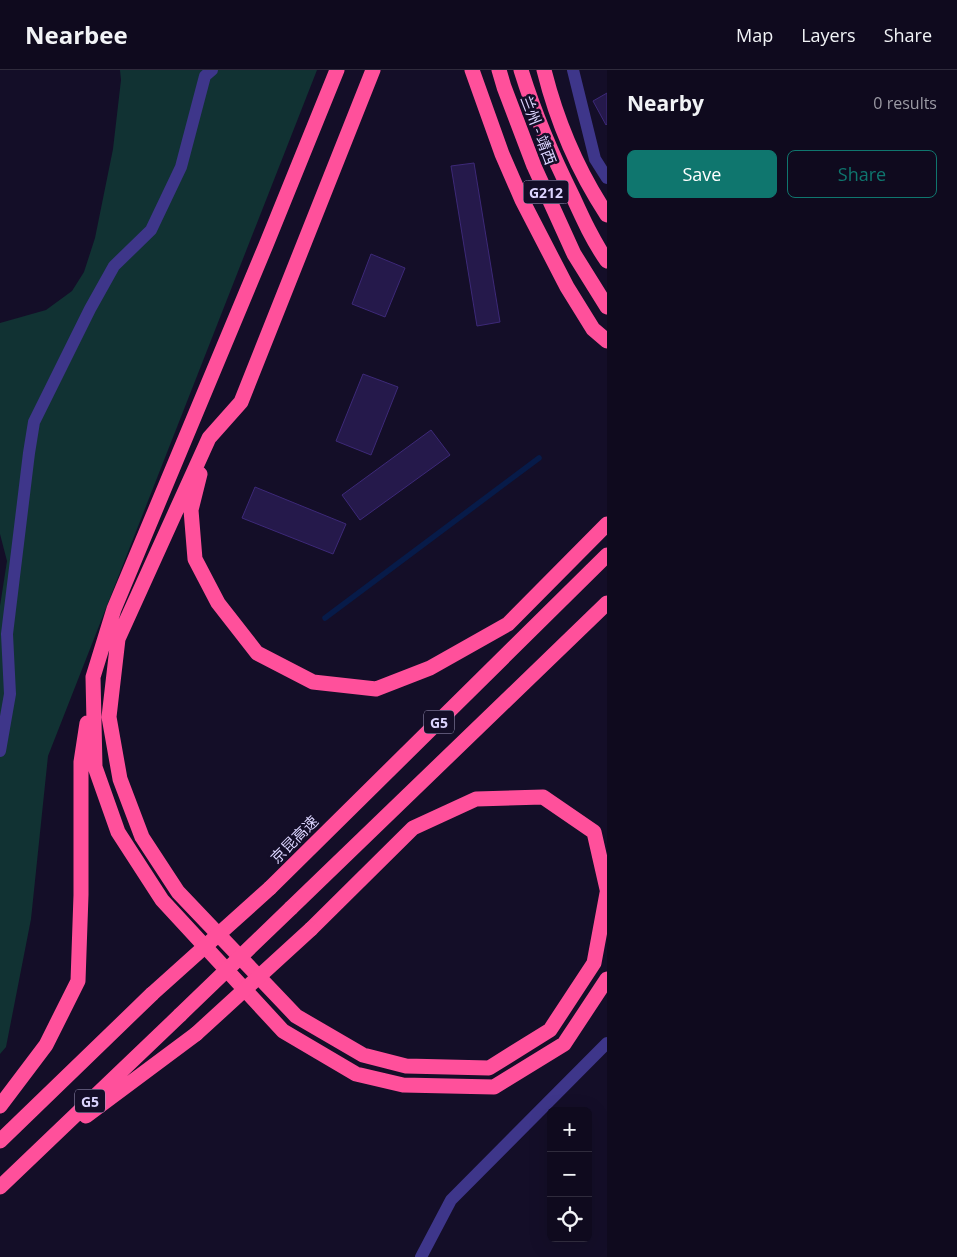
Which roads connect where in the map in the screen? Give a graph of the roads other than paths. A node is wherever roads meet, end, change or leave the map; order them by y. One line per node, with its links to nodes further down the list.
1 (212, 70): 19 (street)
2 (337, 70): 18 (highway)
3 (373, 70): 14 (highway)
4 (472, 70): 13 (highway)
5 (499, 70): 12 (highway, 兰州 - 靖西 / G212)
6 (521, 70): 11 (highway, 兰州 - 靖西 / G212)
7 (544, 70): 10 (highway)
8 (573, 70): 9 (street)
9 (607, 178)
10 (607, 215)
11 (607, 261)
12 (607, 307)
13 (607, 341)
14 (209, 438): 15 (highway); 21 (highway)
15 (607, 524)
16 (607, 555): 25 (highway, 京昆高速 / G5, bridge)
17 (607, 603): 26 (highway, G5, bridge)
18 (93, 677): 22 (highway); 24 (highway)
19 (0, 751)
20 (607, 889): 26 (highway, bridge)
21 (607, 893)
22 (607, 979)
23 (607, 1043): 28 (street)
24 (0, 1106)
25 (0, 1141)
26 (29, 1159): 27 (highway, G5)
27 (0, 1187)
28 (421, 1257)

